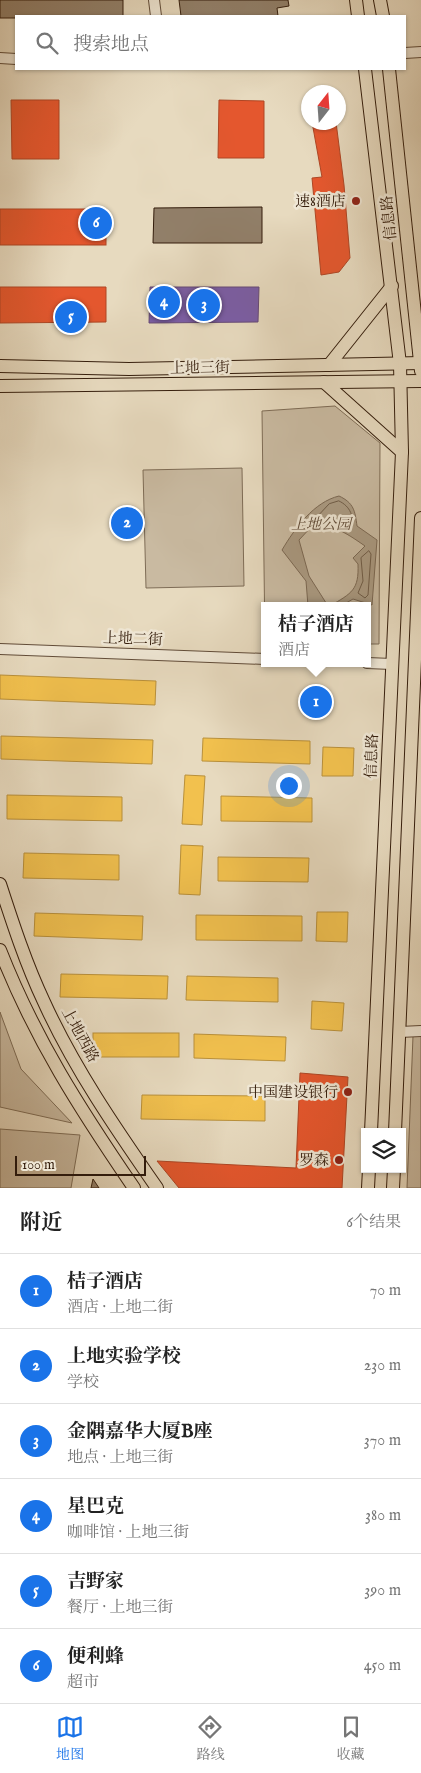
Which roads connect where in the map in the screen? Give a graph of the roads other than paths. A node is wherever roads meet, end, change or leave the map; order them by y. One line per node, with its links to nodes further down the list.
1 (154, 0): 4 (street)
2 (356, 0): 5 (main road)
3 (380, 0): 6 (main road)
4 (156, 15)
5 (358, 15)
6 (382, 15)
7 (421, 52): 8 (street)
8 (406, 54)
9 (0, 58): 10 (street)
10 (15, 58)
11 (365, 70): 13 (main road, 信息路)
12 (389, 70): 14 (main road, 信息路)
13 (392, 286): 16 (main road, 信息路); 17 (main road)
14 (417, 288): 15 (main road, 信息路)
15 (421, 363): 16 (main road, 上地三街); 19 (main road, 信息路)
16 (400, 364): 17 (main road, 上地三街); 22 (main road, 信息路)
17 (329, 365): 18 (main road, 上地三街)
18 (0, 366)
19 (421, 371)
20 (421, 381): 22 (main road, 上地三街)
21 (324, 382): 22 (main road, 上地三街); 23 (main road, 上地三街); 24 (main road)
22 (401, 382): 24 (main road, 信息路)
23 (0, 386)
24 (402, 452): 29 (main road, 信息路)
25 (421, 518): 33 (main road)
26 (0, 649): 27 (street, 上地二街)
27 (261, 659)
28 (371, 663): 29 (street)
29 (392, 664): 34 (main road, 信息路)
30 (0, 884): 39 (main road, 上地西路)
31 (0, 950): 38 (main road)
32 (421, 1031): 33 (street)
33 (400, 1032): 35 (main road)
34 (371, 1128)
35 (396, 1128)
36 (369, 1173): 40 (main road)
37 (394, 1173): 41 (main road)
38 (134, 1188)
39 (157, 1188)
40 (368, 1188)
41 (393, 1188)

